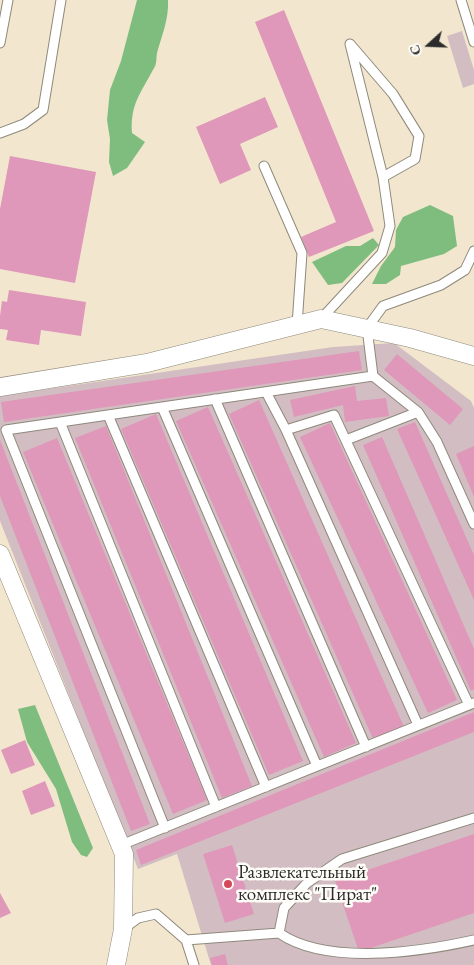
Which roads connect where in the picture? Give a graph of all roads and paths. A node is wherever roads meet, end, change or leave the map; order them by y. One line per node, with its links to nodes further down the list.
1 (8, 0): 5 (lane)
2 (60, 0): 6 (lane)
3 (461, 0): 4 (lane)
4 (474, 42)
5 (0, 43)
6 (0, 133)
7 (264, 166): 11 (lane)
8 (383, 176): 8 (lane); 10 (lane)
9 (474, 251): 12 (lane)
10 (321, 319): 11 (street); 12 (street)
11 (297, 325): 15 (street)
12 (368, 328): 13 (street); 14 (lane)
13 (474, 356)
14 (373, 376): 16 (lane); 19 (lane)
15 (0, 387)
16 (266, 392): 17 (lane); 23 (lane)
17 (215, 399): 18 (lane); 29 (lane)
18 (162, 407): 20 (lane); 30 (lane)
19 (418, 412): 24 (lane); 25 (lane)
20 (108, 415): 21 (lane); 31 (lane)
21 (60, 422): 22 (lane); 32 (lane)
22 (3, 428): 34 (lane)
23 (286, 430): 24 (lane); 28 (lane)
24 (346, 440): 27 (lane)
25 (474, 524)
26 (0, 554): 35 (street)
27 (471, 704): 28 (lane)
28 (418, 726): 29 (lane)
29 (366, 747): 30 (lane)
30 (317, 766): 31 (lane)
31 (266, 787): 32 (lane)
32 (216, 807): 34 (lane)
33 (474, 818): 37 (lane)
34 (165, 828): 35 (lane)
35 (121, 845): 36 (street)
36 (123, 929): 38 (lane); 40 (street)
37 (279, 933): 38 (lane); 39 (lane)
38 (186, 940): 41 (lane)
39 (474, 940)
40 (116, 965)
41 (194, 965)

